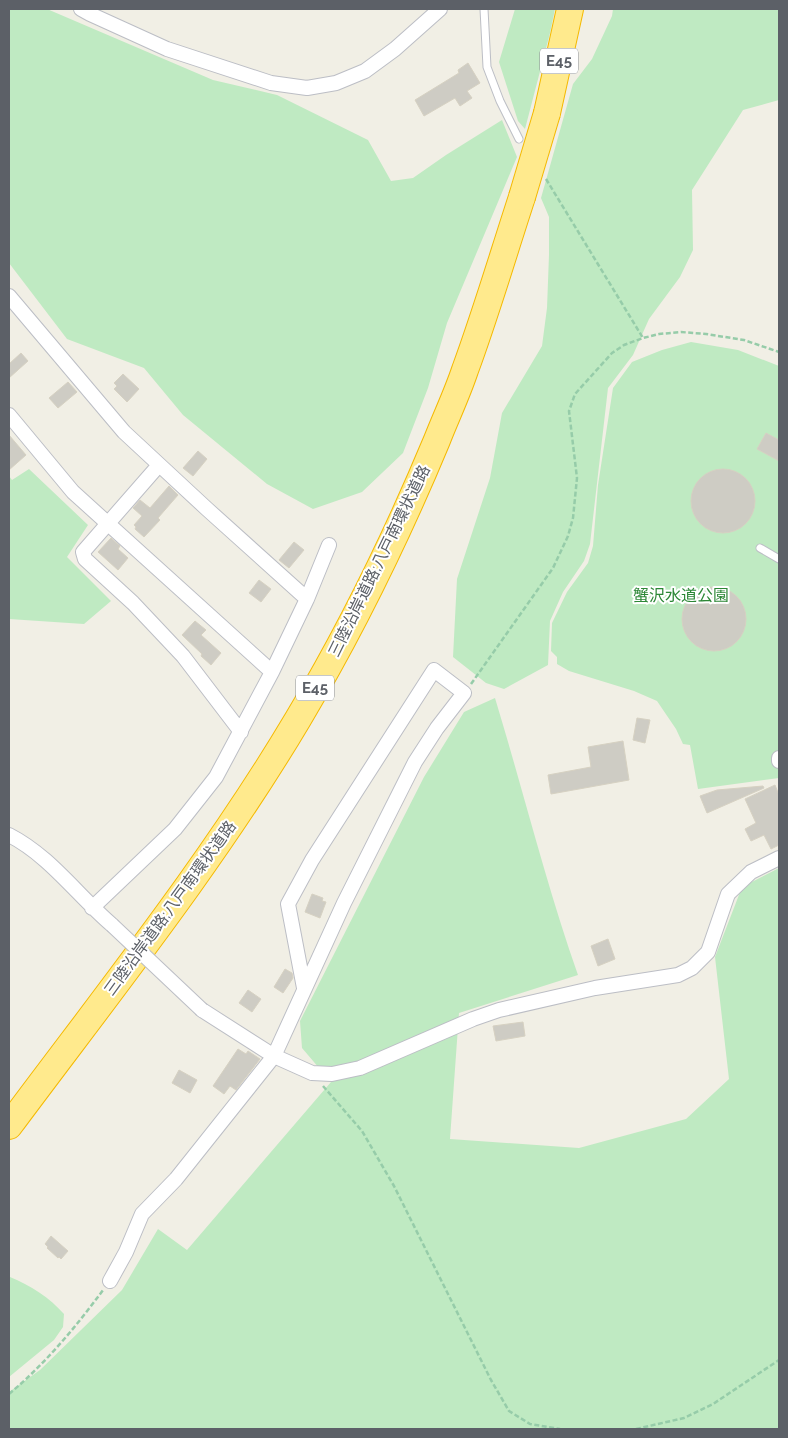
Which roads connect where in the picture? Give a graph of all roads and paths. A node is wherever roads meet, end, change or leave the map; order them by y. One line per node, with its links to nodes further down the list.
1 (81, 9): 2 (street)
2 (440, 9)
3 (484, 9): 5 (lane)
4 (570, 9): 26 (highway, 三陸沿岸道路;八戸南環状道路 / E45, bridge)
5 (519, 139)
6 (544, 175): 8 (path)
7 (9, 296): 11 (street)
8 (643, 338): 9 (path); 18 (path)
9 (779, 352)
10 (9, 415): 12 (street)
11 (159, 465): 12 (street); 16 (street)
12 (108, 524): 17 (street); 19 (street)
13 (329, 545): 16 (street)
14 (760, 548): 15 (lane)
15 (779, 559)
16 (307, 599): 17 (street)
17 (272, 672): 19 (street)
18 (464, 693): 23 (street); 23 (street)
19 (241, 732): 22 (street)
20 (9, 835): 22 (street)
21 (779, 858): 25 (street)
22 (92, 908): 24 (street, bridge)
23 (304, 988): 24 (street)
24 (274, 1056): 25 (street); 27 (street)
25 (312, 1073): 30 (path)
26 (9, 1126)
27 (110, 1281): 29 (path)
28 (779, 1360): 31 (path)
29 (9, 1394)
30 (560, 1429)
31 (636, 1429)

